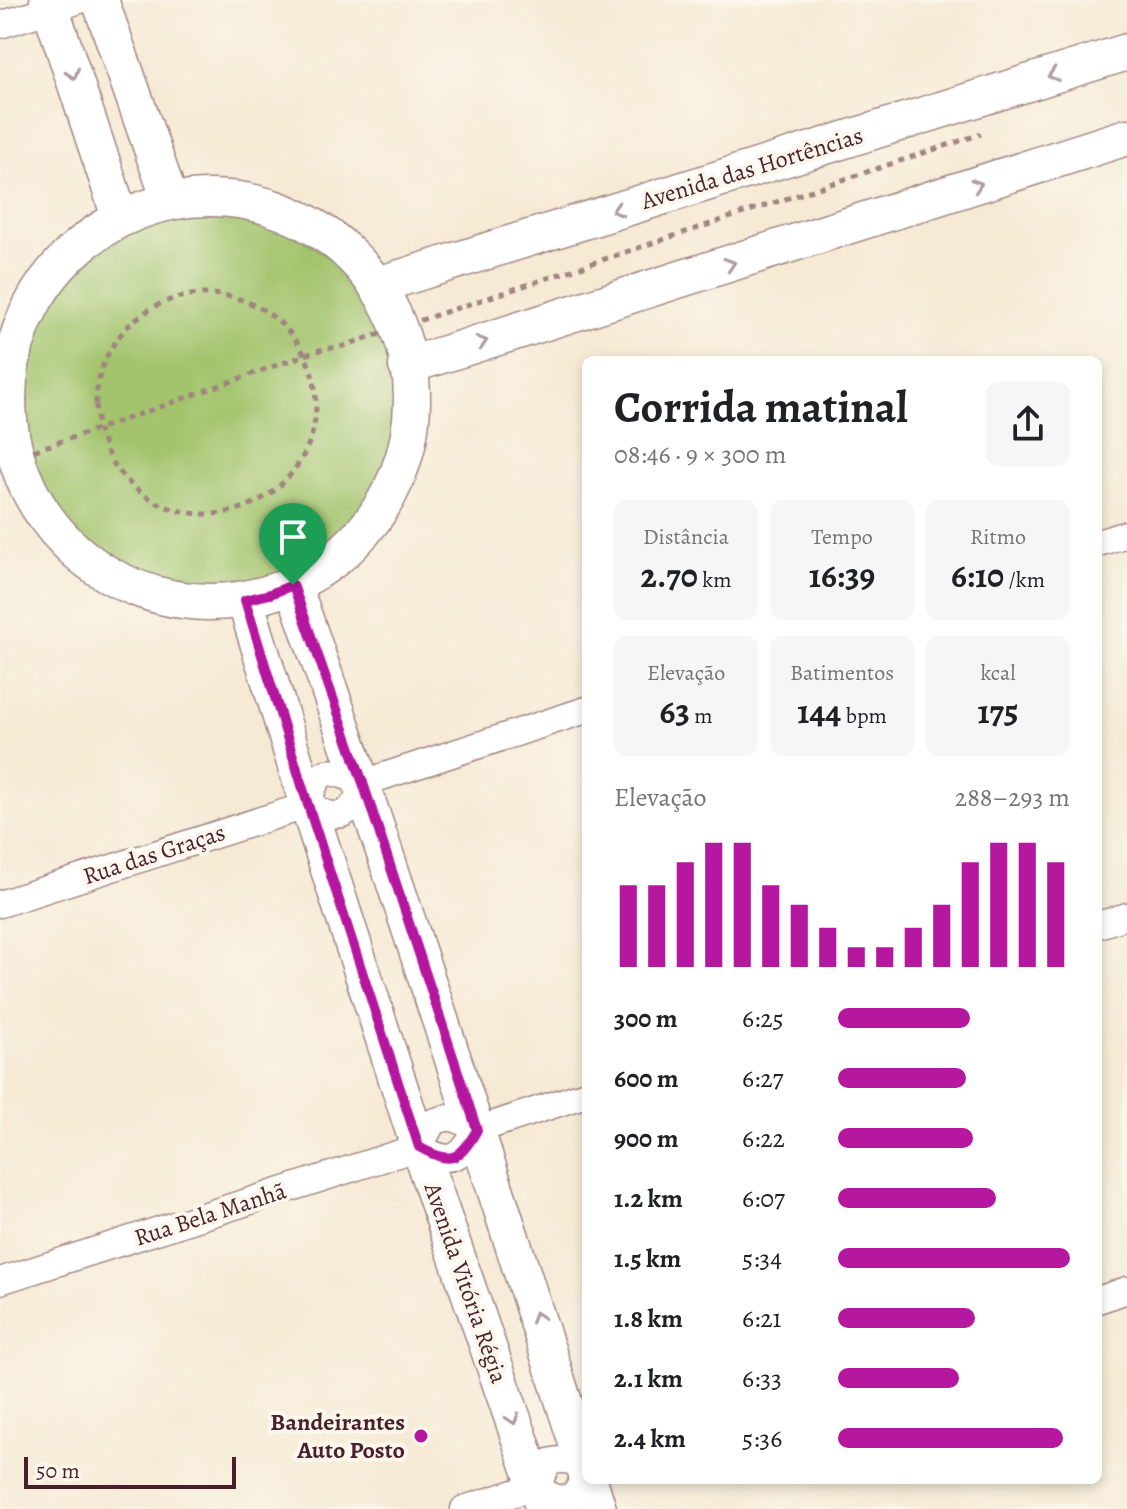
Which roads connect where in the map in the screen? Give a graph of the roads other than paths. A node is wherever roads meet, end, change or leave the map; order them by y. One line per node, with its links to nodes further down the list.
1 (100, 0): 6 (street)
2 (60, 3): 3 (street); 7 (street, one-way to 7)
3 (0, 25)
4 (1127, 52): 8 (street, Avenida das Hortências, one-way to 8)
5 (1127, 137): 9 (street, one-way to 5)
6 (170, 200): 7 (street); 8 (street)
7 (120, 217): 10 (street)
8 (378, 285): 9 (street)
9 (407, 366): 14 (street)
10 (4, 422): 11 (street)
11 (10, 473): 15 (street)
12 (1127, 534): 13 (street)
13 (1102, 542)
14 (293, 585): 15 (street); 17 (street)
15 (245, 600): 18 (street, Avenida Vitória Régia)
16 (582, 711): 17 (street)
17 (363, 783): 18 (street); 18 (street); 23 (street)
18 (308, 805): 19 (street, Rua das Graças); 24 (street, Avenida Vitória Régia)
19 (0, 904)
20 (1127, 916): 21 (street)
21 (1102, 924)
22 (582, 1095): 23 (street)
23 (477, 1130): 24 (street); 28 (street, one-way to 23)
24 (419, 1147): 25 (street, Rua Bela Manhã); 31 (street, Avenida Vitória Régia, one-way to 31)
25 (0, 1281)
26 (1127, 1290): 27 (street)
27 (1102, 1299)
28 (582, 1457)
29 (582, 1484): 31 (street)
30 (590, 1484): 33 (street)
31 (540, 1498): 32 (street)
32 (464, 1509)
33 (598, 1509)

